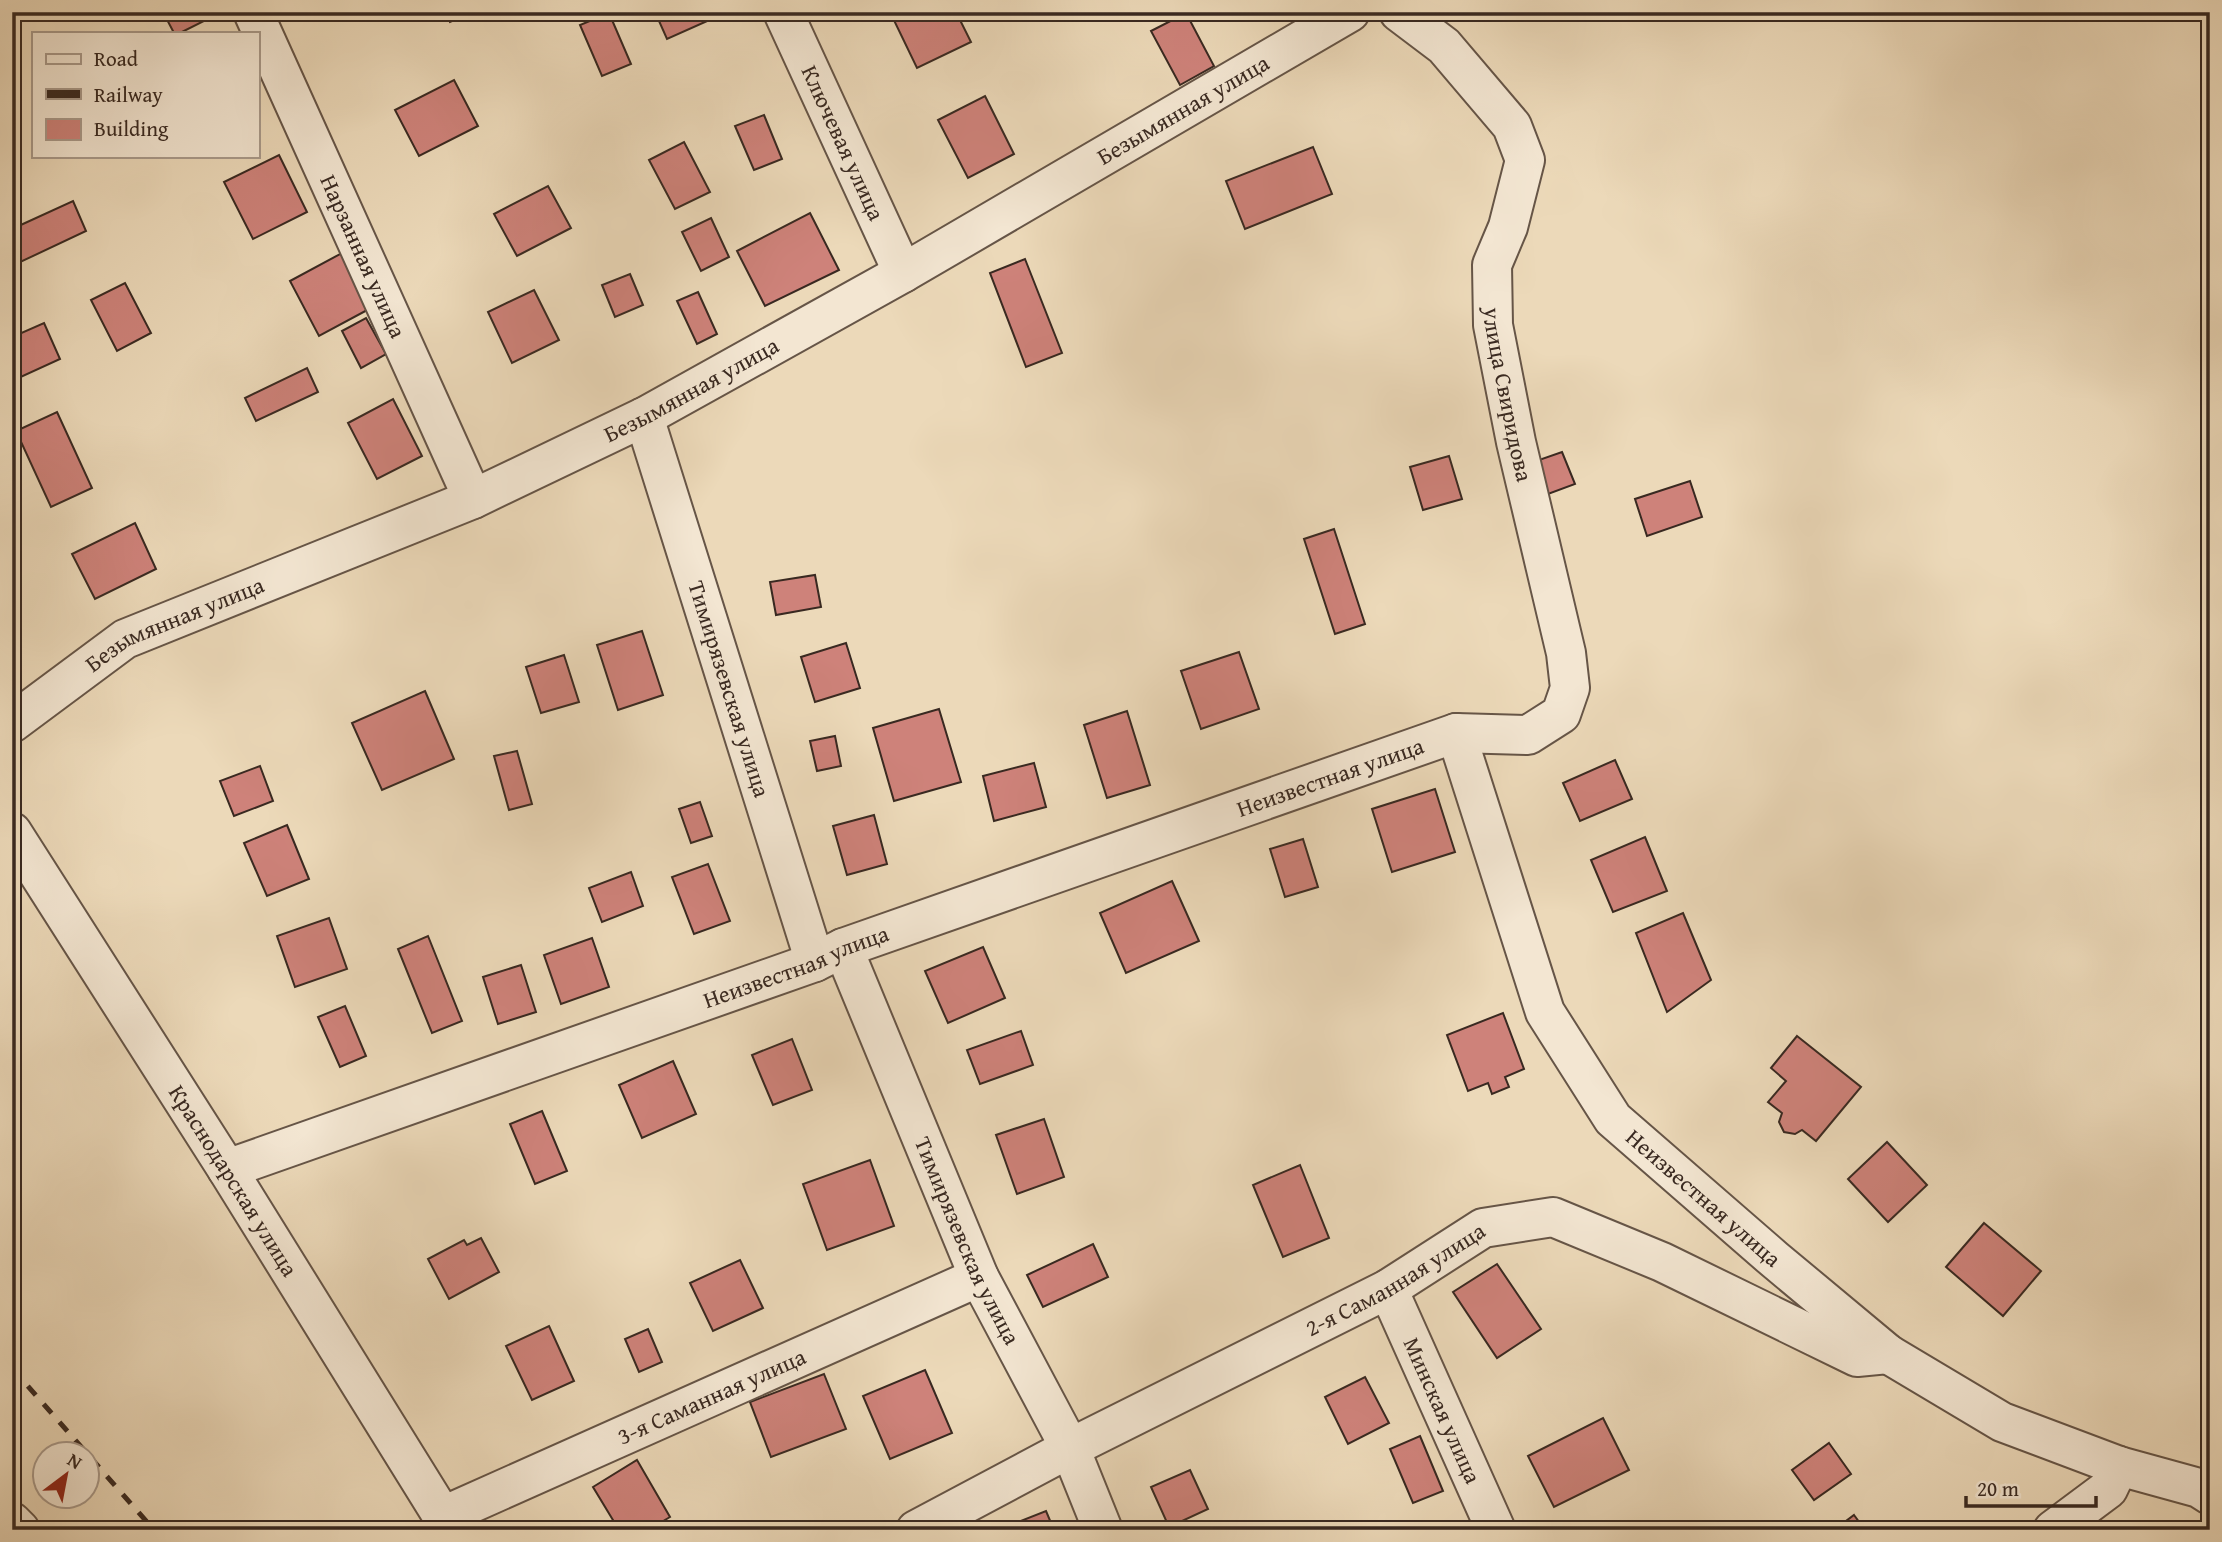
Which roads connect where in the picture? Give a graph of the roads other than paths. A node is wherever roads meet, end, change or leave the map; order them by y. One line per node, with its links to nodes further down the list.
1 (253, 12): 7 (street, Нарзанная улица)
2 (783, 12): 5 (street, Ключевая улица)
3 (1350, 12): 5 (street, Безымянная улица)
4 (1399, 12): 9 (street, улица Свиридова)
5 (903, 273): 6 (street, Безымянная улица)
6 (644, 417): 7 (street, Безымянная улица); 11 (street, Тимирязевская улица)
7 (474, 499): 8 (street, Безымянная улица)
8 (12, 723)
9 (1456, 733): 11 (street, Неизвестная улица); 15 (street, Неизвестная улица)
10 (12, 832): 12 (street, Краснодарская улица)
11 (829, 955): 12 (street, Неизвестная улица); 13 (street, Тимирязевская улица)
12 (227, 1169): 20 (street, Краснодарская улица)
13 (979, 1278): 16 (street, Тимирязевская улица); 20 (street, 3-я Саманная улица)
14 (1388, 1289): 15 (street, 2-я Саманная улица); 16 (street, 2-я Саманная улица); 24 (street, Минская улица)
15 (1888, 1354): 17 (street, Неизвестная улица)
16 (1070, 1448): 22 (street, 2-я Саманная улица); 23 (street, Тимирязевская улица)
17 (2119, 1466): 18 (street, Неизвестная улица); 25 (street)
18 (2210, 1494)
19 (12, 1522): 21 (street)
20 (447, 1523)
21 (20, 1530)
22 (916, 1530)
23 (1103, 1530)
24 (1496, 1530)
25 (2053, 1530)

